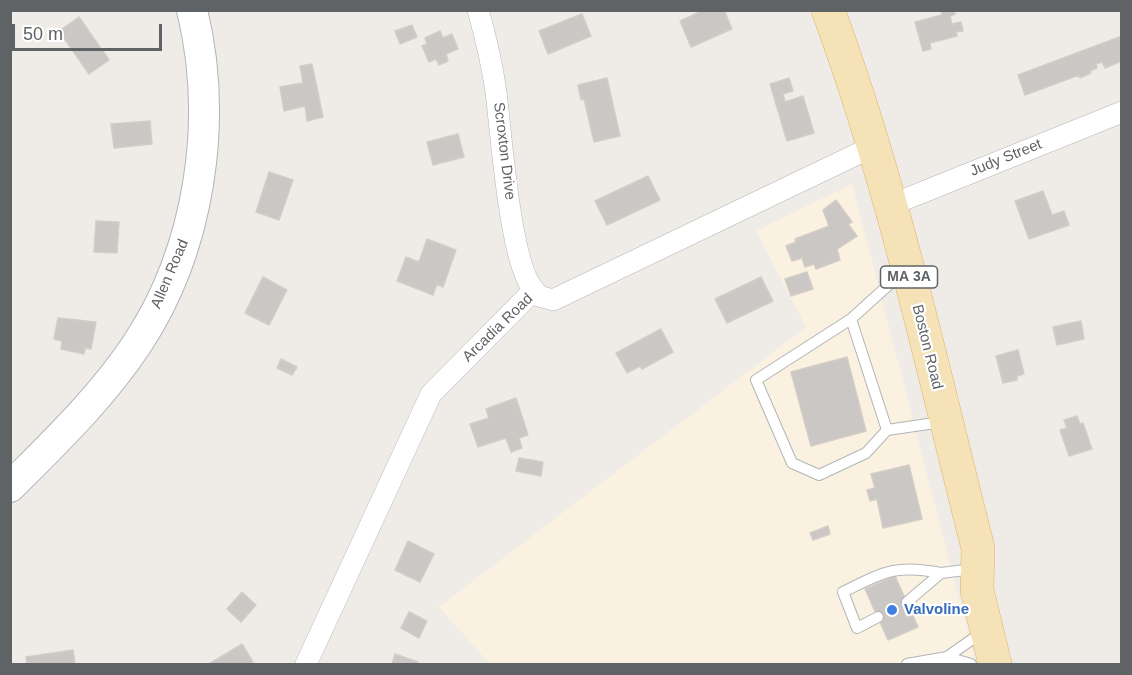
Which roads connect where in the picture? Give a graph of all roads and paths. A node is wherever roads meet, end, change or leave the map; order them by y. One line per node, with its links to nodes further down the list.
1 (192, 10): 12 (street, Allen Road)
2 (478, 10): 8 (street, Scroxton Drive)
3 (828, 10): 5 (main road, Boston Road / MA 3A)
4 (1122, 112): 6 (street, Judy Street)
5 (874, 146): 6 (main road, Boston Road / MA 3A); 8 (street, Arcadia Road)
6 (891, 205): 7 (main road, Boston Road / MA 3A)
7 (907, 269): 9 (lane); 10 (main road, Boston Road / MA 3A)
8 (534, 290): 19 (street, Arcadia Road)
9 (851, 319): 11 (lane); 11 (lane)
10 (946, 421): 11 (lane); 13 (main road, Boston Road / MA 3A)
11 (887, 430)
12 (10, 487)
13 (977, 558): 14 (lane); 17 (main road, Boston Road / MA 3A); 23 (main road, Boston Road / MA 3A)
14 (941, 573): 15 (lane); 16 (lane)
15 (907, 602)
16 (878, 617)
17 (986, 629): 18 (lane); 22 (main road, Boston Road / MA 3A)
18 (948, 661): 20 (lane); 21 (lane)
19 (306, 664)
20 (907, 664)
21 (971, 664)
22 (995, 664)
23 (1015, 664)

